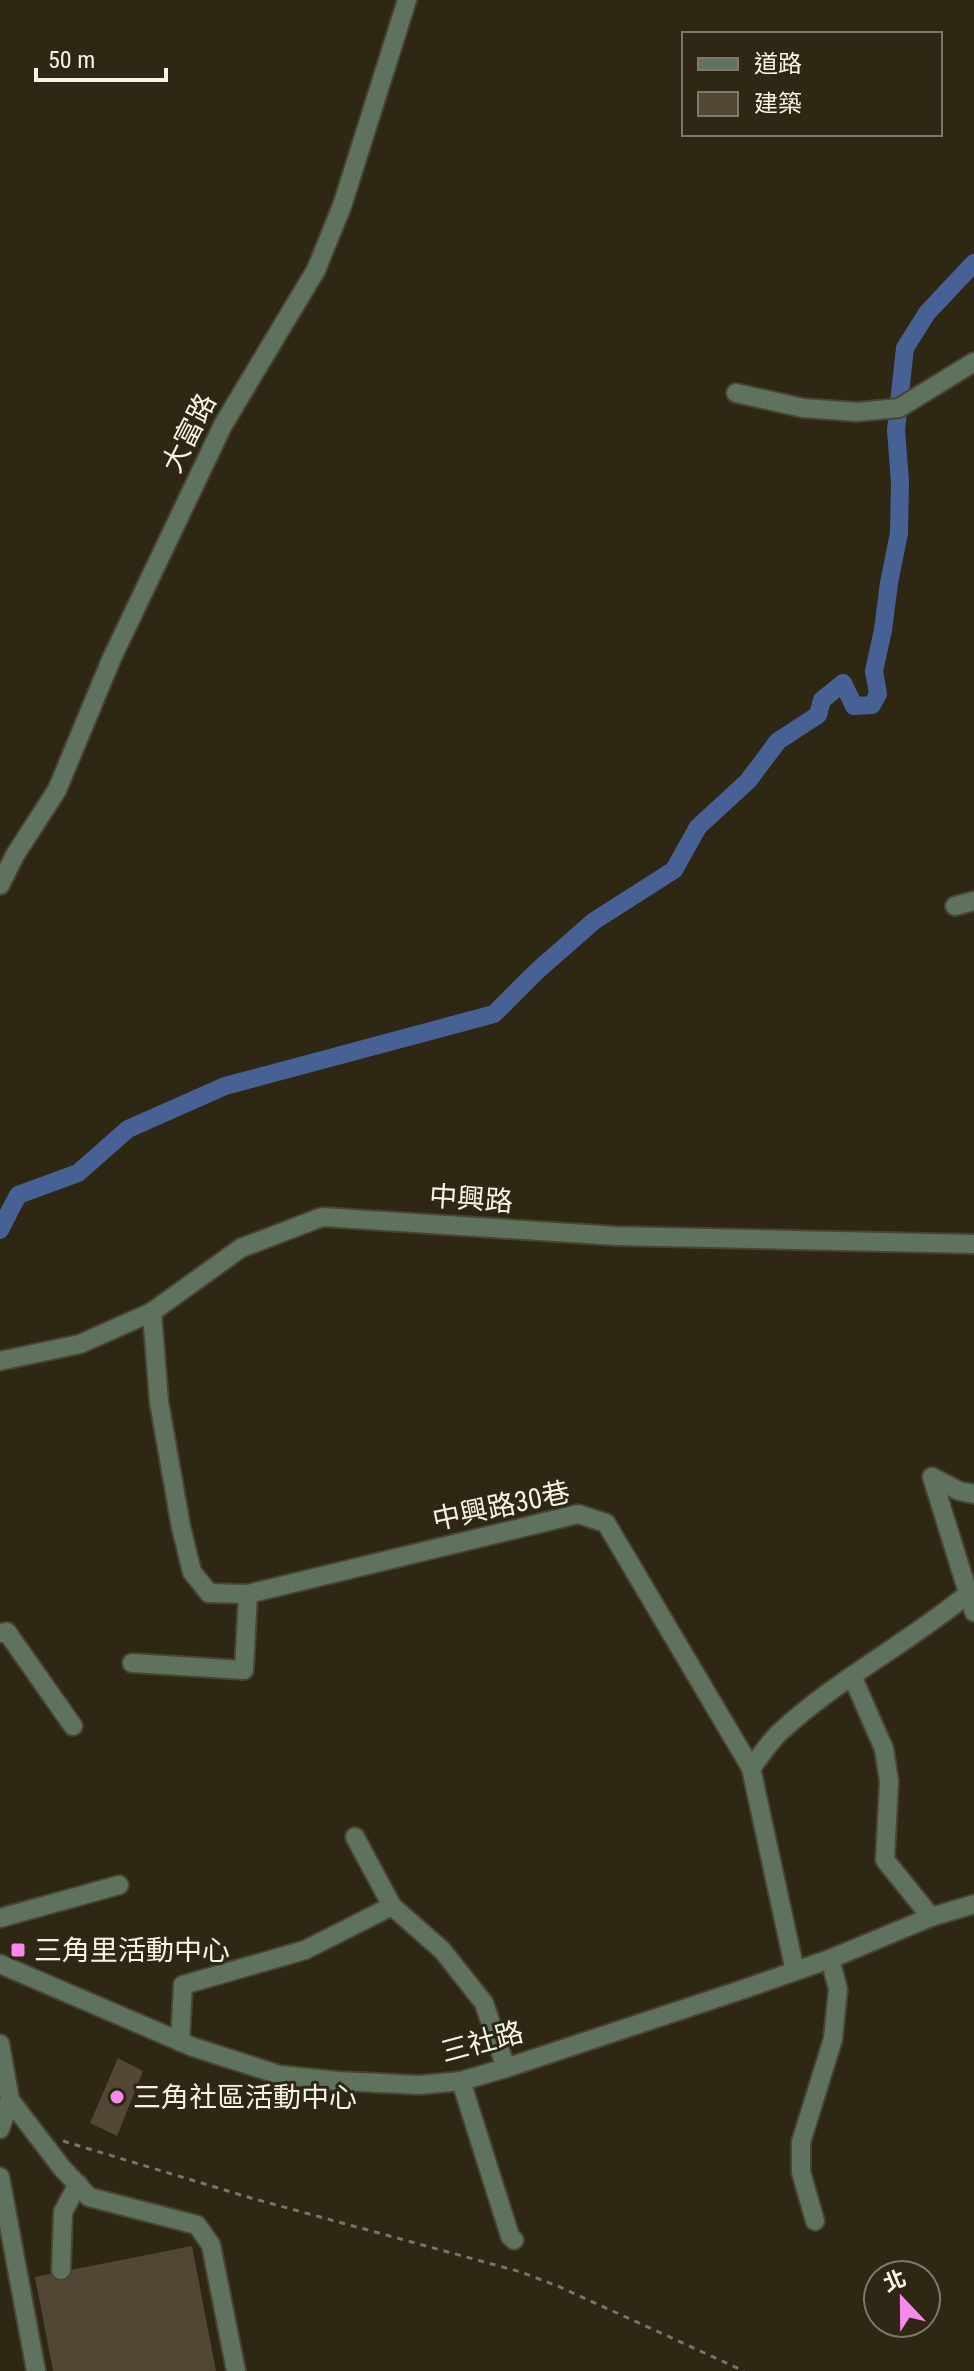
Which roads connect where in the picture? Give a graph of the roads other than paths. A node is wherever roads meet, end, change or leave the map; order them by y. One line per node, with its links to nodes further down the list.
1 (407, 0): 4 (street, 大富路)
2 (974, 362): 3 (street)
3 (736, 393)
4 (0, 885)
5 (974, 901): 6 (street)
6 (955, 906)
7 (974, 1244): 8 (street, 中興路)
8 (152, 1312): 9 (street, 中興路); 12 (street, 中興路30巷)
9 (0, 1361)
10 (974, 1494): 11 (street)
11 (969, 1593): 13 (street); 16 (street)
12 (248, 1594): 15 (street); 18 (street, 中興路30巷)
13 (974, 1612)
14 (0, 1633): 17 (street)
15 (132, 1663)
16 (853, 1678): 18 (street); 23 (street)
17 (73, 1726)
18 (751, 1768): 27 (street, 中興路30巷)
19 (355, 1837): 22 (street)
20 (119, 1885): 24 (street)
21 (974, 1904): 23 (street, 三社路)
22 (392, 1906): 28 (street); 30 (street)
23 (931, 1917): 25 (street, 三社路)
24 (0, 1918)
25 (830, 1959): 27 (street, 三社路); 36 (street)
26 (0, 1964): 28 (street, 三社路)
27 (795, 1971): 30 (street, 三社路)
28 (180, 2042): 31 (street, 三社路)
29 (0, 2044): 32 (street)
30 (506, 2068): 31 (street, 三社路)
31 (461, 2081): 37 (street)
32 (10, 2100): 33 (street); 35 (street)
33 (0, 2129)
34 (0, 2177): 39 (street)
35 (78, 2184): 38 (street); 40 (street)
36 (815, 2221)
37 (514, 2240)
38 (61, 2270)
39 (36, 2371)
40 (236, 2371)

